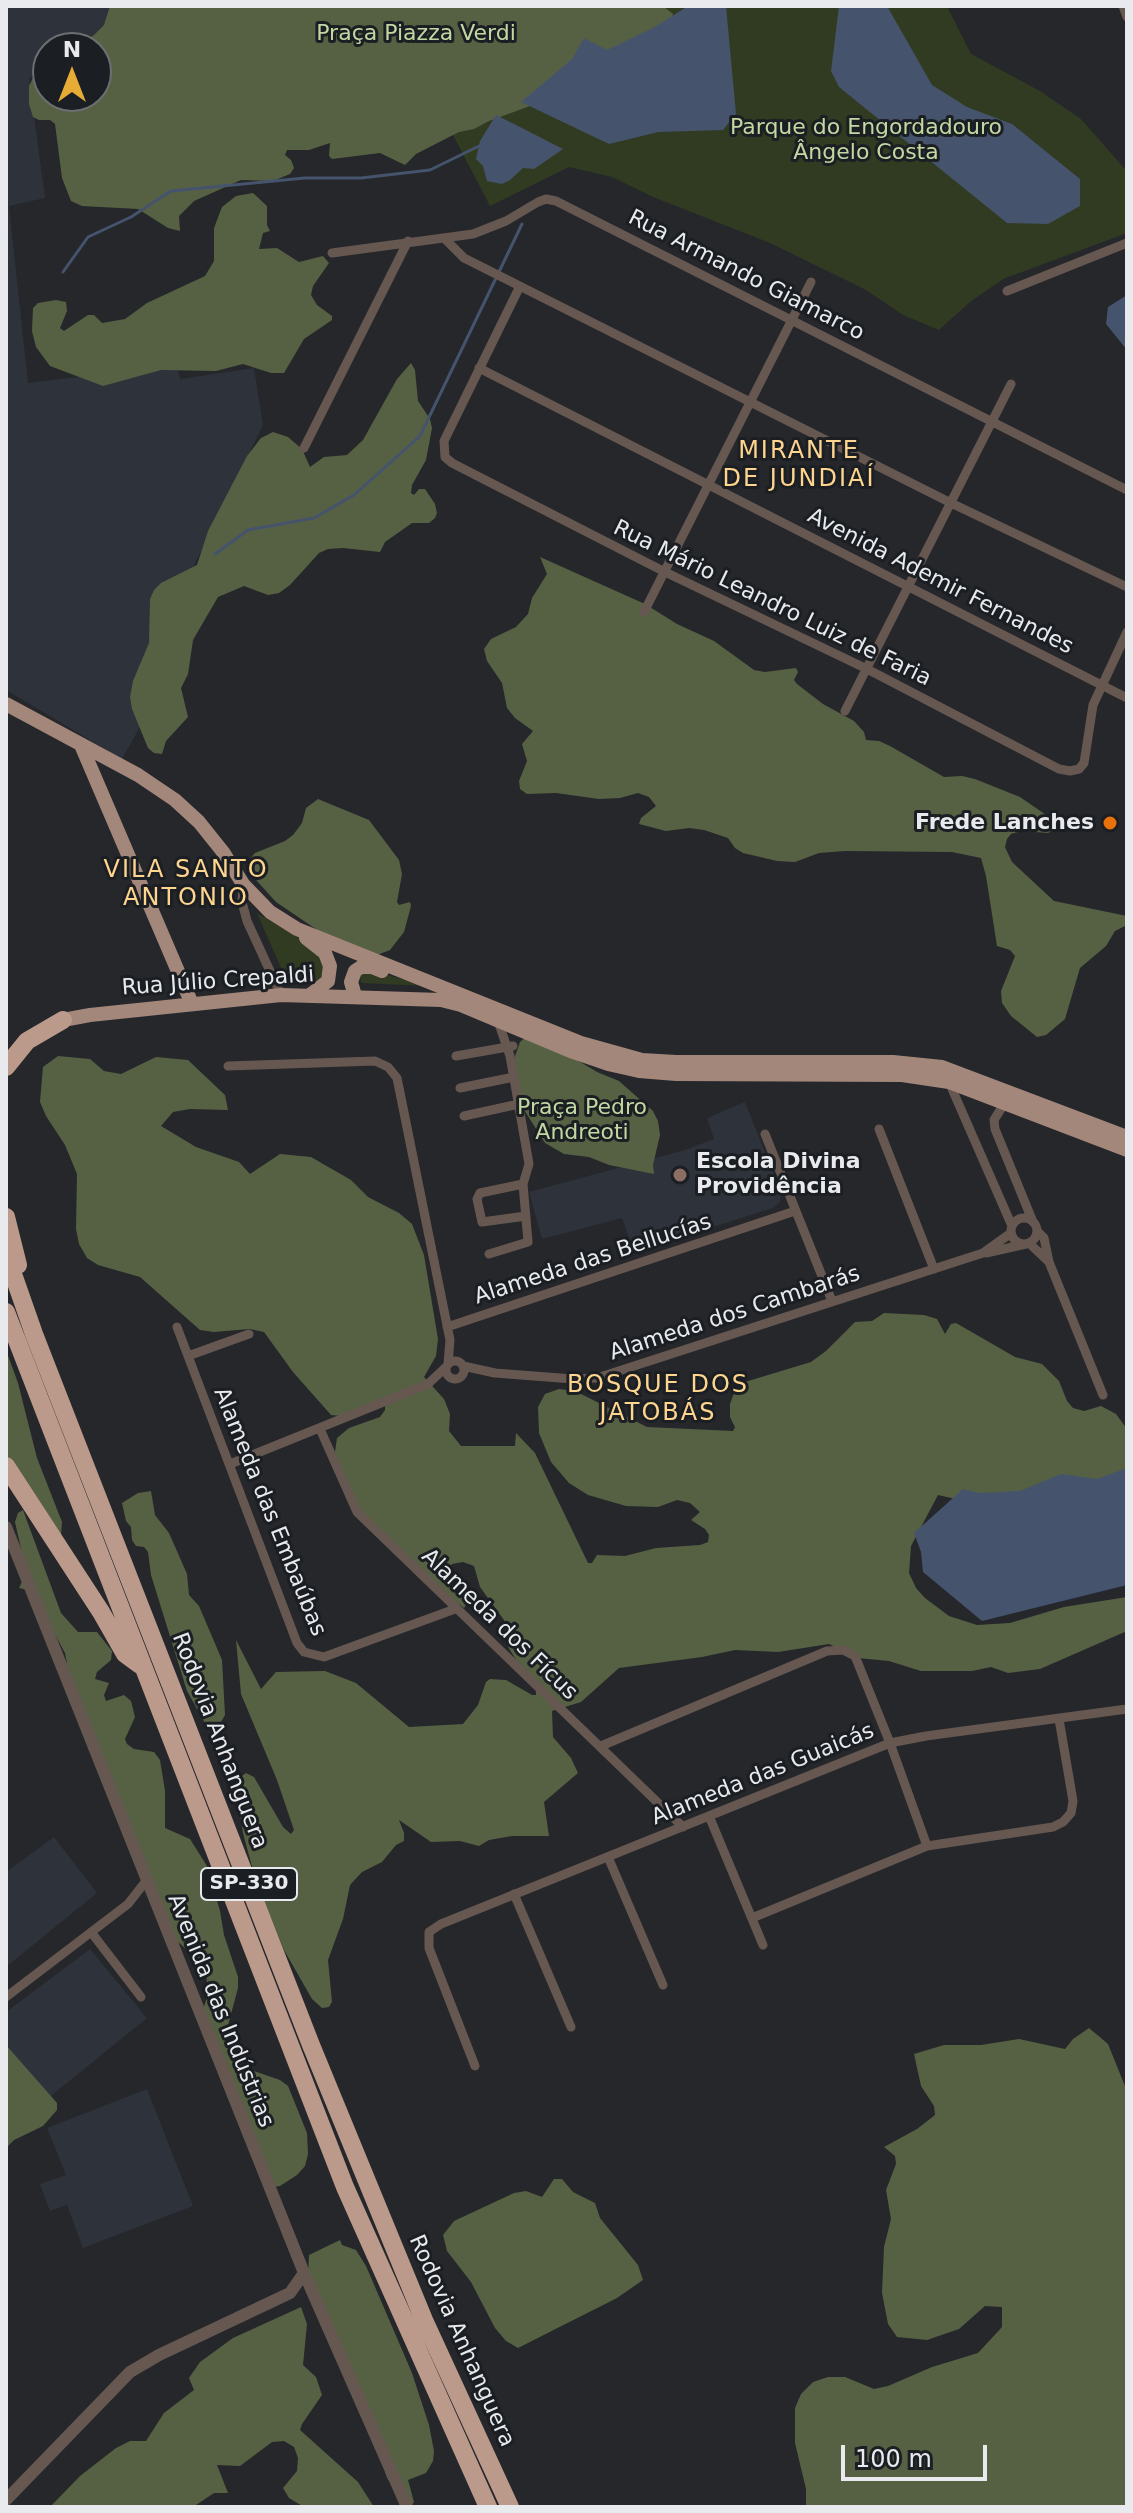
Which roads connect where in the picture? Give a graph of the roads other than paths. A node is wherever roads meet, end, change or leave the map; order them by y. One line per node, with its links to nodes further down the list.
1 (1123, 6): 2 (street)
2 (1127, 17)
3 (445, 239): 4 (street, Rua Armando Giamarco); 8 (street); 10 (street, Rua Armando Giamarco)
4 (408, 241): 6 (street, Rua Armando Giamarco); 15 (street)
5 (1127, 243): 9 (street)
6 (332, 253)
7 (811, 282): 10 (street)
8 (520, 286): 11 (street); 13 (street)
9 (1007, 291)
10 (792, 320): 13 (street); 14 (street, Rua Armando Giamarco)
11 (479, 368): 16 (street, Avenida Ademir Fernandes); 19 (street, Rua Mário Leandro Luiz de Faria)
12 (1011, 384): 14 (street)
13 (751, 401): 16 (street); 18 (street)
14 (992, 422): 17 (street, Rua Armando Giamarco); 18 (street)
15 (304, 448)
16 (709, 485): 19 (street); 20 (street, Avenida Ademir Fernandes)
17 (1127, 490)
18 (951, 503): 20 (street); 21 (street)
19 (665, 572): 22 (street); 24 (street, Rua Mário Leandro Luiz de Faria)
20 (908, 586): 24 (street); 25 (street, Avenida Ademir Fernandes)
21 (1127, 587)
22 (644, 612)
23 (1127, 632): 25 (street)
24 (867, 669): 25 (street, Rua Mário Leandro Luiz de Faria); 28 (street)
25 (1101, 684): 26 (street, Avenida Ademir Fernandes)
26 (1127, 698)
27 (6, 704): 29 (main road)
28 (845, 711)
29 (81, 745): 30 (main road); 31 (main road)
30 (118, 765): 31 (main road); 32 (main road)
31 (98, 785): 38 (main road)
32 (243, 884): 33 (main road); 35 (street)
33 (297, 929): 34 (main road); 36 (main road)
34 (440, 987): 37 (main road); 54 (main road)
35 (281, 995): 36 (main road, Rua Júlio Crepaldi); 38 (main road, Rua Júlio Crepaldi)
36 (310, 995): 37 (main road, Rua Júlio Crepaldi)
37 (355, 996): 40 (main road, Rua Júlio Crepaldi)
38 (192, 1004): 39 (main road, Rua Júlio Crepaldi)
39 (63, 1020): 45 (highway)
40 (498, 1021): 41 (main road, Rua Júlio Crepaldi); 42 (street)
41 (524, 1032): 42 (street); 47 (main road, Rua Júlio Crepaldi)
42 (509, 1050): 43 (street); 46 (street)
43 (456, 1056)
44 (228, 1066): 73 (street)
45 (6, 1067)
46 (514, 1077): 48 (street); 49 (street)
47 (949, 1082): 50 (main road, Rua Júlio Crepaldi); 57 (street)
48 (460, 1088)
49 (519, 1104): 51 (street); 58 (street)
50 (1004, 1104): 55 (main road, Rua Júlio Crepaldi); 56 (street)
51 (464, 1116)
52 (879, 1129): 69 (street)
53 (765, 1134): 59 (street)
54 (1127, 1137)
55 (1127, 1150)
56 (1010, 1166): 57 (street); 62 (street)
57 (990, 1174): 63 (street)
58 (523, 1184): 60 (street); 60 (street)
59 (795, 1211): 70 (street); 73 (street, Alameda das Bellucías)
60 (526, 1216): 67 (street)
61 (6, 1217): 74 (highway)
62 (1035, 1226): 63 (street); 64 (street); 68 (street)
63 (1011, 1229): 64 (street); 65 (street, Alameda dos Cambarás)
64 (1028, 1243): 65 (street, Alameda dos Cambarás); 68 (street)
65 (983, 1253): 69 (street, Alameda dos Cambarás)
66 (6, 1254): 74 (highway, Rodovia Anhanguera / SP-330)
67 (489, 1254)
68 (1049, 1262): 83 (street)
69 (934, 1269): 70 (street, Alameda dos Cambarás)
70 (832, 1301): 80 (street, Alameda dos Cambarás)
71 (6, 1312): 89 (highway, Rodovia Anhanguera / SP-330)
72 (177, 1327): 77 (street, Alameda das Embaúbas)
73 (447, 1327): 76 (street)
74 (34, 1334): 112 (highway, Rodovia Anhanguera / SP-330)
75 (249, 1334): 77 (street)
76 (450, 1340): 78 (street); 79 (street)
77 (188, 1356): 85 (street, Alameda das Embaúbas)
78 (462, 1364): 79 (street); 80 (street, Alameda dos Cambarás); 81 (street)
79 (447, 1365): 81 (street); 82 (street, Alameda dos Cambarás)
80 (495, 1373): 81 (street, Alameda dos Cambarás)
81 (456, 1378): 82 (street, Alameda dos Cambarás)
82 (428, 1384): 84 (street, Alameda dos Cambarás)
83 (1103, 1395)
84 (320, 1429): 85 (street, Alameda dos Cambarás); 88 (street, Alameda dos Fícus)
85 (230, 1464): 88 (street, Alameda das Embaúbas)
86 (6, 1466): 89 (highway)
87 (6, 1527): 98 (street, Avenida das Indústrias)
88 (455, 1609): 93 (street, Alameda dos Fícus)
89 (144, 1667): 111 (highway, Rodovia Anhanguera / SP-330)
90 (1127, 1709): 91 (street, Alameda das Guaicás)
91 (1059, 1719): 92 (street, Alameda das Guaicás); 96 (street)
92 (890, 1743): 93 (street); 94 (street, Alameda das Guaicás); 96 (street)
93 (601, 1746): 95 (street, Alameda dos Fícus)
94 (709, 1816): 95 (street, Alameda das Guaicás); 100 (street)
95 (683, 1827): 97 (street, Alameda das Guaicás)
96 (927, 1846): 100 (street)
97 (608, 1857): 99 (street, Alameda das Guaicás); 103 (street)
98 (146, 1881): 101 (street); 108 (street, Avenida das Indústrias)
99 (514, 1894): 106 (street); 107 (street, Alameda das Guaicás)
100 (752, 1918): 102 (street)
101 (91, 1932): 104 (street); 105 (street)
102 (763, 1945)
103 (663, 1985)
104 (6, 1997)
105 (141, 1997)
106 (571, 2027)
107 (475, 2066)
108 (304, 2273): 109 (street); 110 (street, Avenida das Indústrias)
109 (6, 2500)
110 (407, 2507)
111 (488, 2507)
112 (510, 2507)

